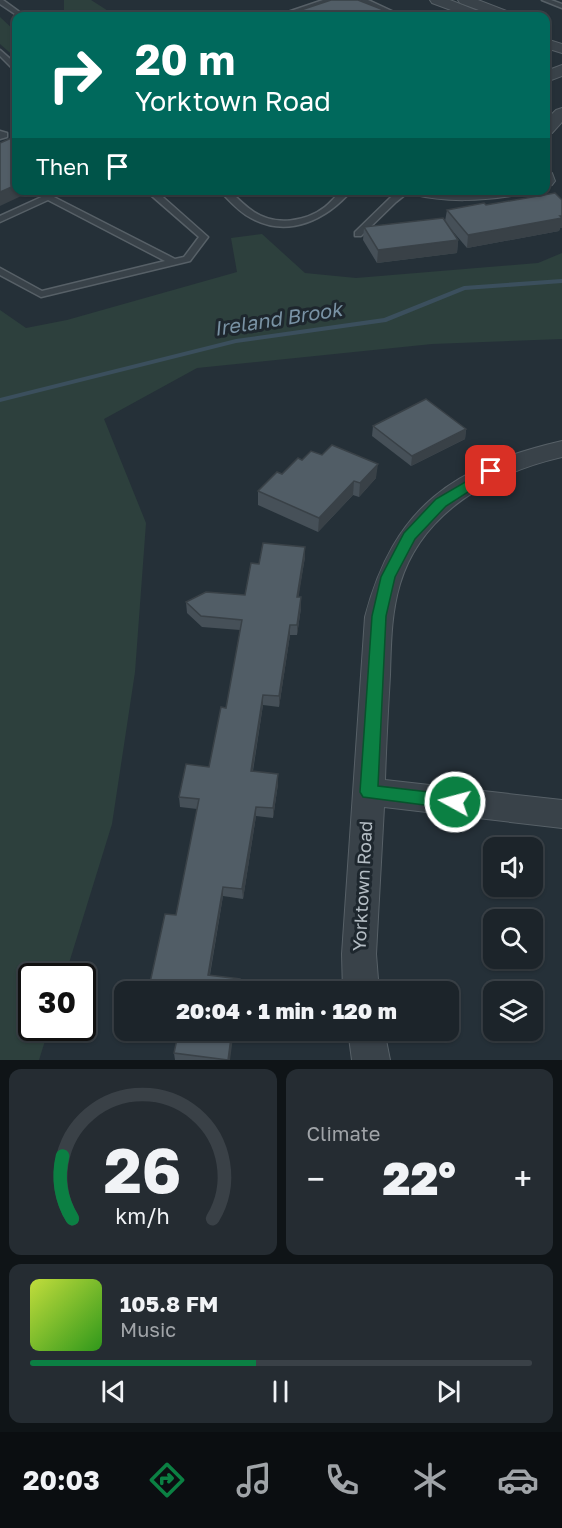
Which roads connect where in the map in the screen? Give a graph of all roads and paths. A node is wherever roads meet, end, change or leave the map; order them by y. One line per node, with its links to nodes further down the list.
1 (330, 0): 9 (lane)
2 (362, 0): 10 (lane)
3 (437, 0): 6 (street)
4 (545, 0): 7 (lane)
5 (0, 1): 8 (lane)
6 (464, 5): 11 (street)
7 (562, 6)
8 (16, 12)
9 (292, 12)
10 (391, 12)
11 (491, 12)
12 (0, 52): 13 (lane)
13 (12, 63)
14 (562, 113): 15 (street)
15 (550, 125)
16 (155, 195): 24 (lane)
17 (230, 195): 18 (lane)
18 (342, 195)
19 (400, 195): 23 (lane)
20 (433, 195): 21 (street)
21 (484, 195)
22 (0, 219): 24 (lane)
23 (358, 234)
24 (173, 262): 25 (lane)
25 (0, 271)
26 (562, 448): 27 (street, Yorktown Road)
27 (369, 792): 28 (street); 29 (street, Yorktown Road)
28 (562, 814)
29 (360, 981)
30 (368, 1041): 31 (street)
31 (371, 1060)

